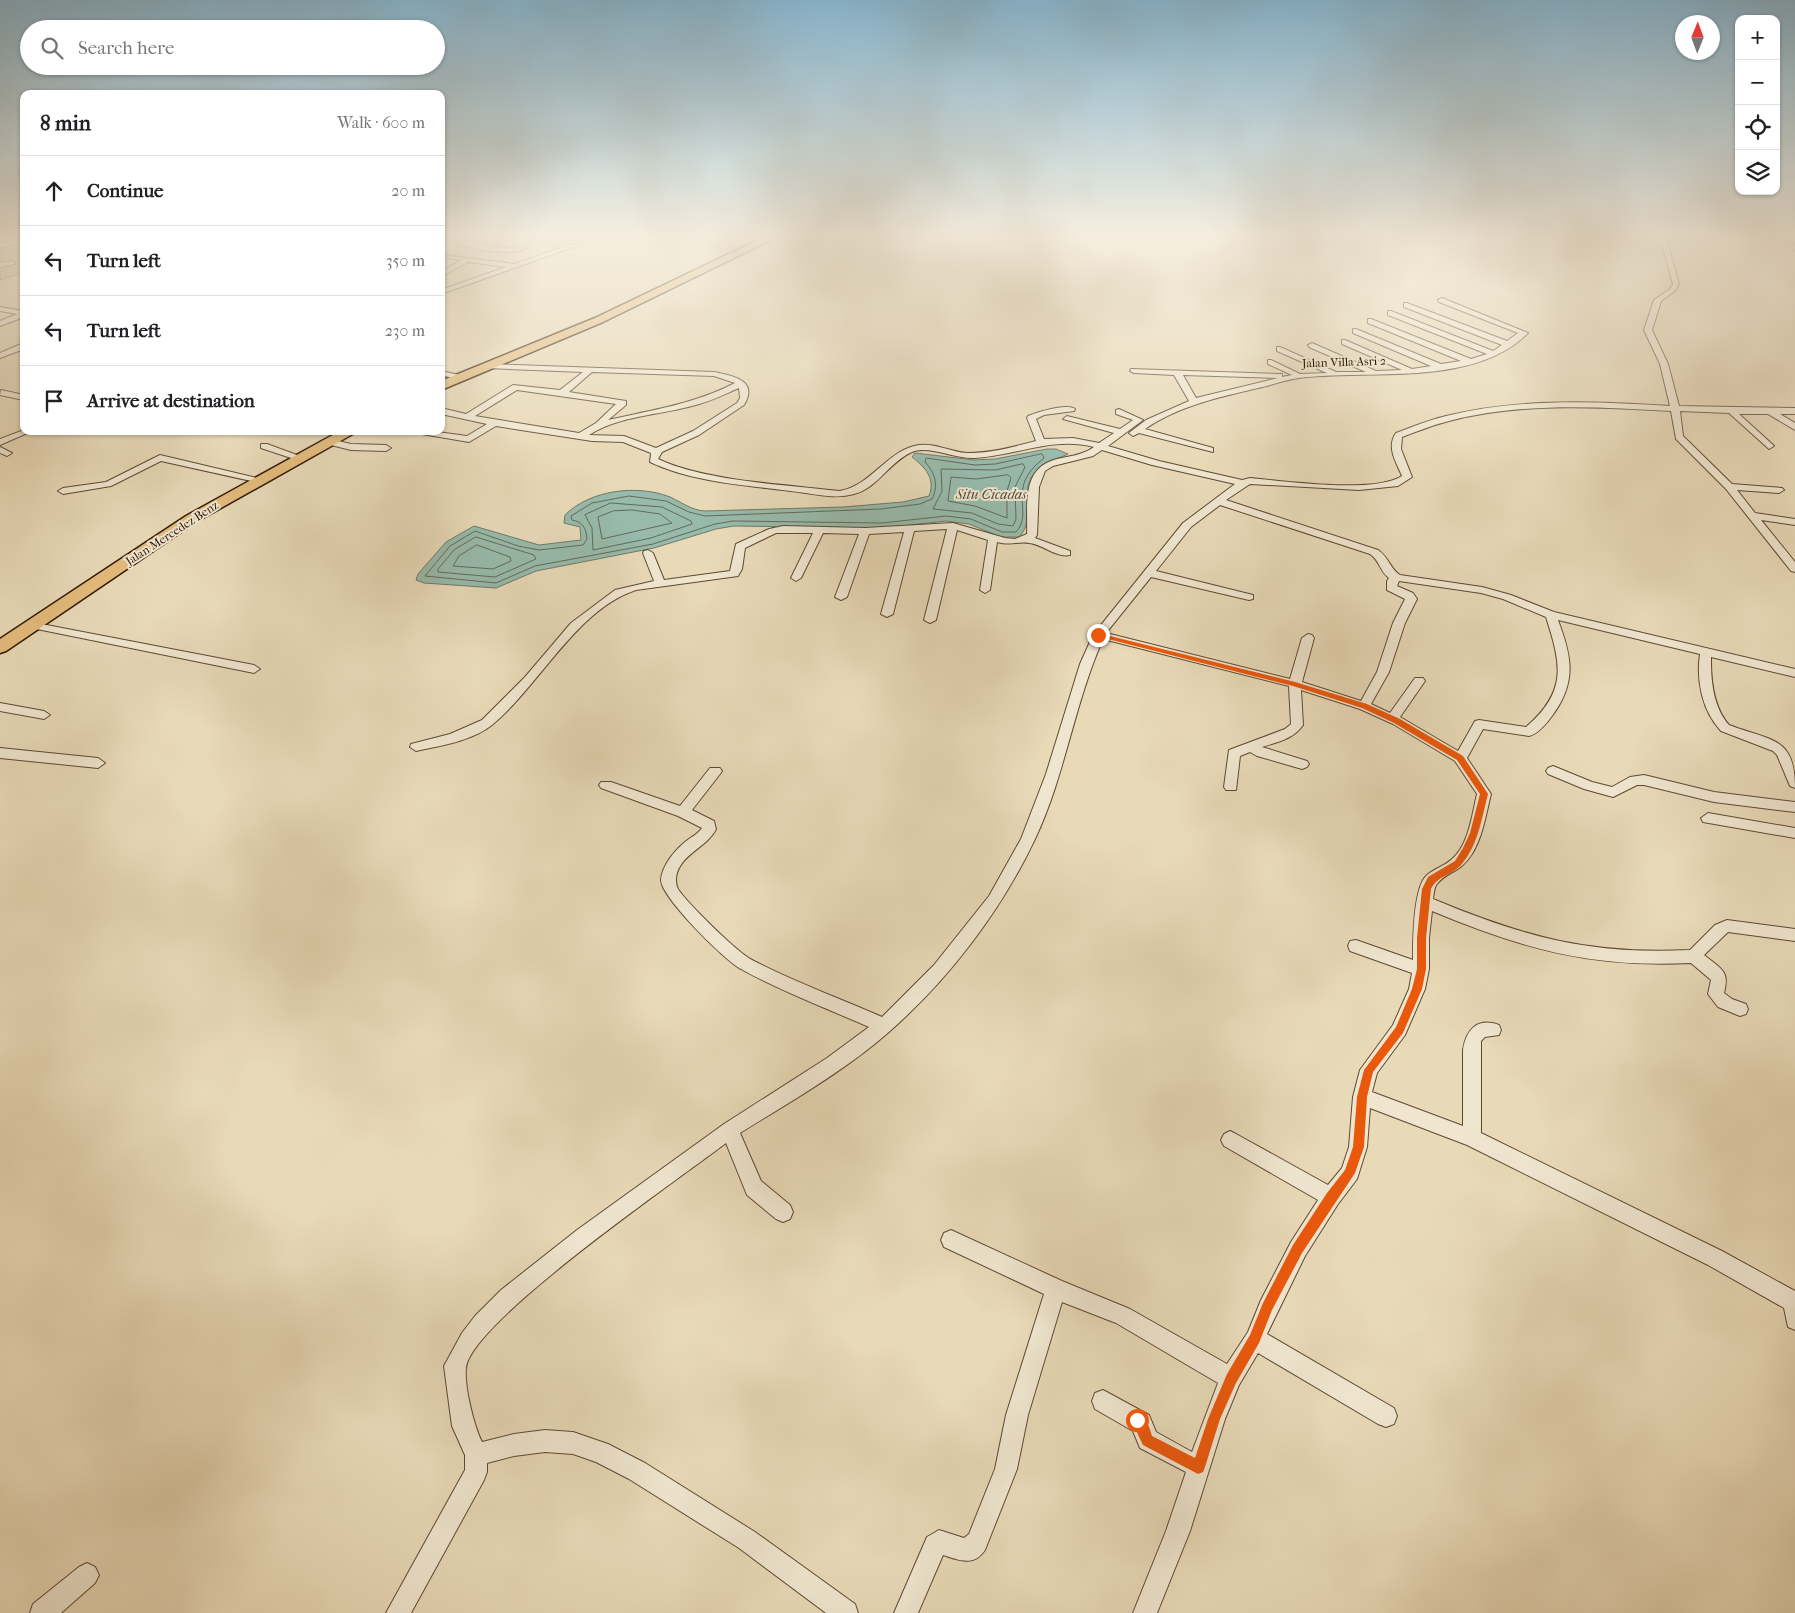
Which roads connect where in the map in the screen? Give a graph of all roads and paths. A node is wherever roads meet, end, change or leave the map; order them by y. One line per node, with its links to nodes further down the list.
1 (613, 312): 21 (main road)
2 (1426, 312): 13 (street)
3 (1474, 312): 13 (street, Jalan Villa Asri 2)
4 (1654, 312): 38 (street)
5 (1391, 313): 17 (street)
6 (20, 315): 8 (street)
7 (1371, 321): 10 (street)
8 (0, 324)
9 (1356, 331): 11 (street)
10 (1404, 335): 11 (street); 20 (street)
11 (1381, 341): 22 (street)
12 (1345, 342): 25 (street)
13 (1508, 344): 17 (street, Jalan Villa Asri 2)
14 (1312, 345): 29 (street)
15 (20, 348): 18 (street)
16 (1280, 349): 28 (street)
17 (1494, 354): 20 (street, Jalan Villa Asri 2)
18 (0, 356)
19 (1272, 362): 30 (street)
20 (1471, 362): 22 (street, Jalan Villa Asri 2)
21 (490, 366): 23 (street); 31 (main road)
22 (1439, 366): 25 (street, Jalan Villa Asri 2)
23 (589, 371): 32 (street); 35 (street)
24 (1134, 371): 26 (street)
25 (1411, 371): 29 (street, Jalan Villa Asri 2)
26 (1177, 372): 30 (street); 37 (street)
27 (445, 374): 31 (street)
28 (1336, 374): 29 (street, Jalan Villa Asri 2); 30 (street, Jalan Villa Asri 2)
29 (1378, 374)
30 (1295, 376): 37 (street, Jalan Villa Asri 2)
31 (461, 378): 33 (main road)
32 (741, 383): 48 (street); 63 (street)
33 (445, 384)
34 (2, 393): 36 (street)
35 (562, 393): 45 (street); 48 (street)
36 (20, 397)
37 (1193, 401): 50 (street, Jalan Villa Asri 2)
38 (1674, 408): 44 (street); 66 (street); 67 (street)
39 (1071, 409): 57 (street)
40 (1795, 411): 43 (street)
41 (445, 412): 45 (street)
42 (1119, 412): 51 (street)
43 (1771, 412): 44 (street); 49 (street)
44 (1733, 413): 59 (street)
45 (466, 418): 47 (street)
46 (1067, 419): 51 (street)
47 (494, 423): 54 (street); 55 (street)
48 (595, 426): 55 (street)
49 (1795, 427)
50 (1139, 430): 61 (street, Jalan Villa Asri 2); 62 (street)
51 (1119, 432): 61 (street)
52 (20, 434): 56 (street)
53 (340, 435): 60 (street); 64 (main road, Jalan Mercedez Benz)
54 (443, 435)
55 (581, 436): 63 (street)
56 (0, 442)
57 (1040, 443): 61 (street); 63 (street)
58 (264, 446): 64 (street)
59 (1769, 446)
60 (386, 448)
61 (1107, 448): 66 (street); 78 (street)
62 (1210, 450)
63 (657, 452)
64 (300, 458): 65 (main road, Jalan Mercedez Benz)
65 (260, 480): 69 (street); 92 (main road, Jalan Mercedez Benz)
66 (1242, 483): 70 (street)
67 (1730, 487): 68 (street); 71 (street)
68 (1779, 490)
69 (63, 491)
70 (1220, 501): 82 (street); 84 (street)
71 (1750, 515): 72 (street); 81 (street)
72 (1795, 522)
73 (953, 526): 74 (street); 77 (street); 91 (street)
74 (910, 529): 76 (street); 89 (street)
75 (819, 531): 76 (street); 83 (street); 85 (street)
76 (864, 532): 87 (street)
77 (994, 538): 78 (street); 86 (street)
78 (1028, 538): 80 (street)
79 (648, 553): 85 (street)
80 (1066, 553)
81 (1795, 568)
82 (1149, 573): 88 (street); 93 (street)
83 (796, 578)
84 (1397, 578): 90 (street); 101 (street)
85 (660, 583): 105 (street)
86 (985, 590)
87 (840, 597)
88 (1249, 597)
89 (887, 614)
90 (1551, 615): 96 (street); 108 (street)
91 (930, 620)
92 (31, 626): 95 (main road, Jalan Mercedez Benz); 97 (street)
93 (1098, 635): 100 (street); 126 (street)
94 (1308, 638): 100 (street)
95 (0, 647)
96 (1706, 653): 98 (street); 113 (street)
97 (254, 669)
98 (1795, 673)
99 (1419, 681): 104 (street)
100 (1295, 684): 101 (street); 106 (street)
101 (1364, 706): 104 (street)
102 (0, 707): 103 (street)
103 (44, 715)
104 (1392, 719): 108 (street)
105 (416, 747)
106 (1252, 747): 110 (street); 115 (street)
107 (0, 753): 109 (street)
108 (1460, 758): 120 (street)
109 (98, 763)
110 (1302, 764)
111 (716, 771): 117 (street)
112 (1553, 771): 116 (street)
113 (1795, 783)
114 (606, 785): 117 (street)
115 (1231, 787)
116 (1795, 807)
117 (683, 812): 126 (street)
118 (1708, 818): 119 (street)
119 (1795, 833)
120 (1425, 902): 123 (street); 124 (street)
121 (1795, 935): 123 (street)
122 (1356, 946): 124 (street)
123 (1694, 956): 125 (street)
124 (1421, 969): 128 (street)
125 (1740, 1009)
126 (884, 1026): 129 (street)
127 (1493, 1030): 130 (street)
128 (1362, 1097): 130 (street); 132 (street)
129 (730, 1130): 133 (street); 141 (street)
130 (1472, 1138): 136 (street)
131 (1230, 1140): 132 (street)
132 (1331, 1197): 137 (street)
133 (784, 1212)
134 (951, 1240): 135 (street)
135 (1056, 1289): 138 (street); 147 (street)
136 (1795, 1308)
137 (1255, 1339): 138 (street); 140 (street)
138 (1231, 1378): 142 (street)
139 (1103, 1401): 142 (street)
140 (1386, 1416)
141 (476, 1455): 145 (street); 146 (street)
142 (1198, 1467): 148 (street)
143 (87, 1575): 144 (street)
144 (42, 1613)
145 (398, 1613)
146 (846, 1613)
147 (906, 1613)
148 (1145, 1613)

